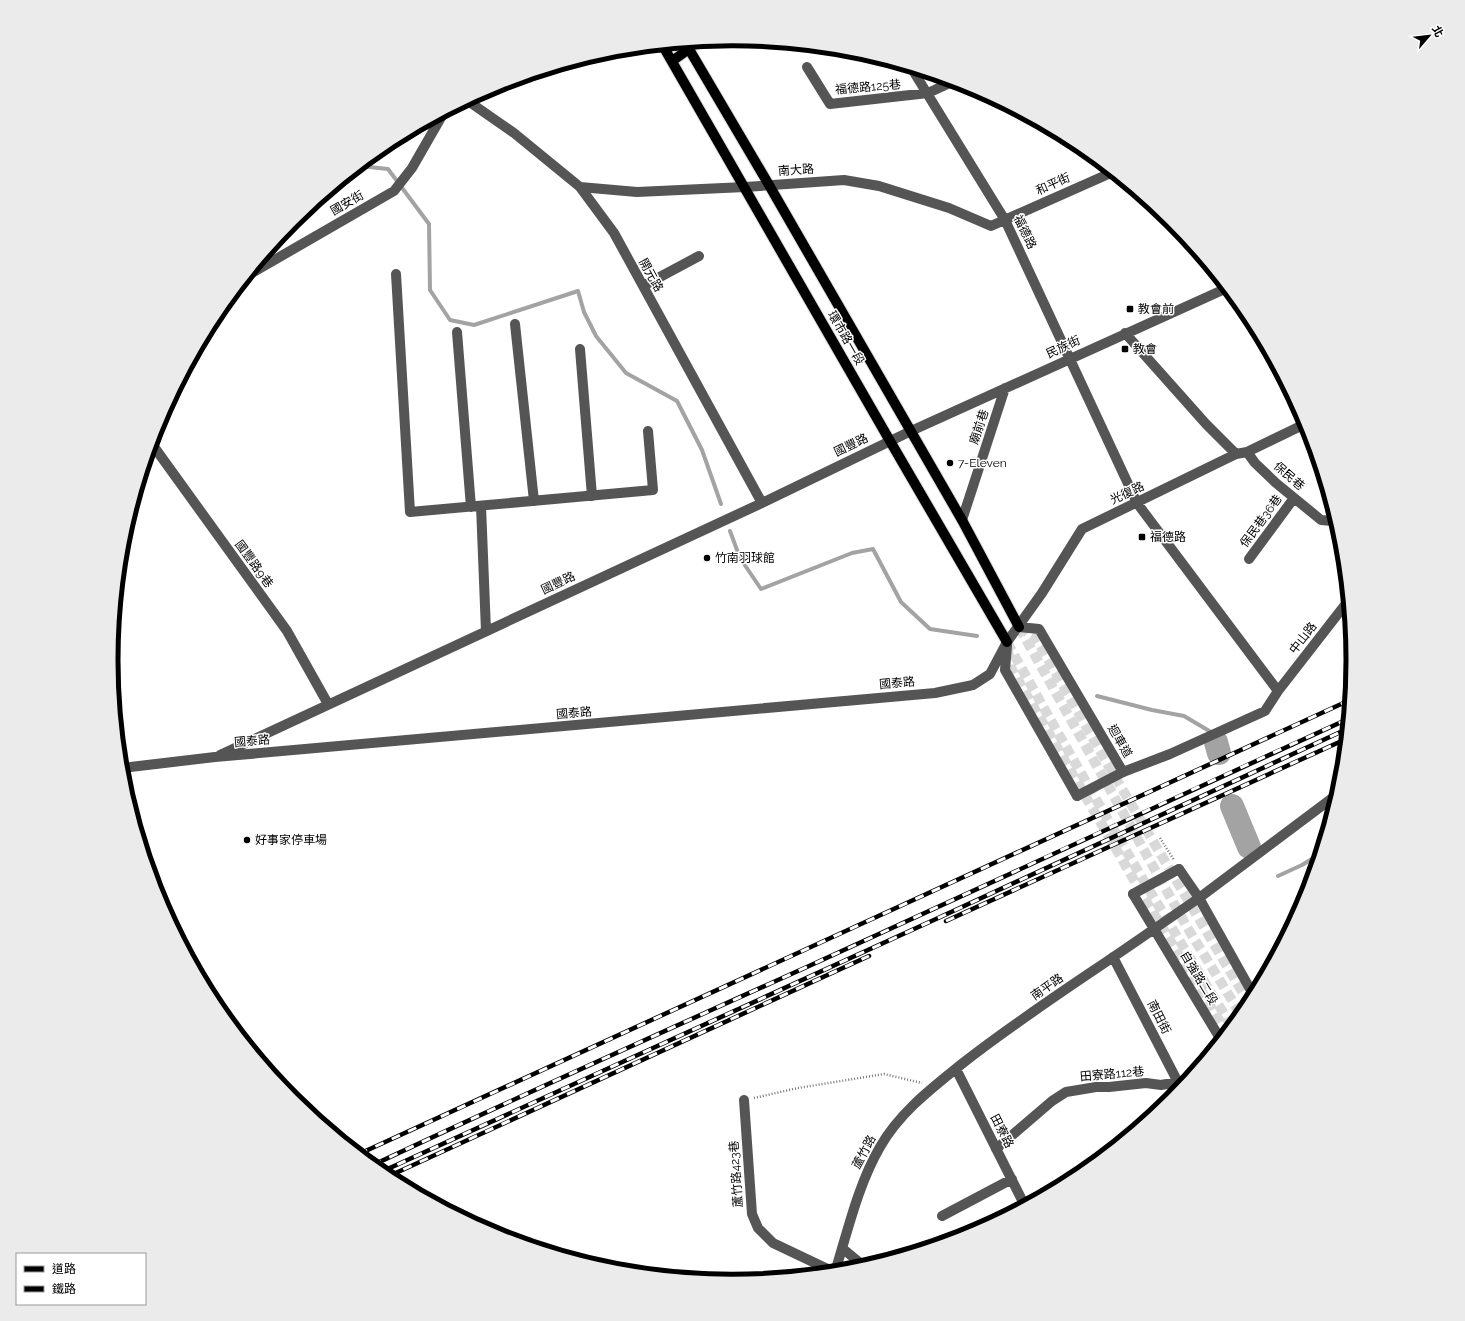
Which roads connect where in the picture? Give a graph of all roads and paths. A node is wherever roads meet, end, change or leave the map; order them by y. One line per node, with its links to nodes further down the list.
1 (689, 47): 12 (main road, 環市路一段)
2 (686, 48): 4 (main road)
3 (665, 50): 4 (main road, 環市路一段)
4 (672, 61): 14 (main road, 環市路一段)
5 (807, 67): 8 (street, 福德路125巷)
6 (915, 74): 8 (street, 福德路)
7 (946, 85): 8 (street)
8 (928, 94): 15 (street, 福德路)
9 (472, 104): 13 (street, 開元路)
10 (439, 120): 17 (street, 國安街)
11 (1108, 174): 15 (street, 和平街)
12 (769, 185): 14 (street, 南大路); 15 (street, 南大路); 29 (main road, 環市路一段)
13 (580, 187): 14 (street, 南大路); 19 (street, 開元路)
14 (745, 187): 30 (main road, 環市路一段)
15 (1005, 220): 25 (street, 福德路)
16 (699, 256): 19 (street)
17 (259, 269)
18 (396, 274): 39 (street)
19 (643, 286): 37 (street, 開元路)
20 (1222, 290): 23 (street, 民族街)
21 (516, 324): 36 (street)
22 (456, 332): 39 (street)
23 (1125, 333): 25 (street, 民族街); 33 (street)
24 (580, 349): 34 (street)
25 (1069, 358): 26 (street, 民族街); 38 (street, 福德路)
26 (1005, 388): 29 (street, 民族街); 40 (street, 廟前巷)
27 (1300, 426): 32 (street, 光復路)
28 (648, 431): 34 (street)
29 (911, 431): 30 (street, 國豐路); 40 (main road, 環市路一段)
30 (890, 441): 37 (street, 國豐路); 46 (main road, 環市路一段)
31 (156, 450): 48 (street, 國豐路9巷)
32 (1247, 452): 33 (street, 光復路); 35 (street, 保民巷)
33 (1236, 454): 38 (street, 光復路)
34 (592, 496): 36 (street)
35 (1294, 498): 41 (street, 保民巷); 42 (street, 保民巷36巷)
36 (534, 501): 39 (street)
37 (762, 503): 45 (street, 國豐路)
38 (1137, 503): 44 (street, 光復路); 47 (street, 福德路)
39 (476, 506): 45 (street)
40 (962, 520): 44 (main road, 環市路一段)
41 (1330, 521)
42 (1249, 559)
43 (1345, 605): 47 (street, 中山路)
44 (1019, 627): 46 (street, 光復路); 51 (street, 迴車道)
45 (486, 631): 48 (street, 國豐路)
46 (1007, 642): 49 (street, 國泰路); 51 (street, 迴車道, bridge)
47 (1278, 691): 51 (street, 中山路)
48 (328, 704): 49 (street, 國豐路)
49 (215, 757): 50 (street, 國泰路)
50 (128, 767)
51 (1123, 772)
52 (1331, 799): 55 (street)
53 (1160, 838): 54 (path)
54 (1169, 852)
55 (1199, 898): 56 (street, 南平路, bridge); 56 (street, bridge); 58 (street)
56 (1154, 929): 57 (street, 南平路); 59 (street, 自強路二段)
57 (1114, 957): 60 (street, 南平路); 61 (street, 南田街)
58 (1251, 990)
59 (1219, 1036)
60 (956, 1069): 63 (street, 蘆竹路); 65 (street, 田寮路)
61 (1179, 1083)
62 (1177, 1085): 65 (street, 田寮路112巷)
63 (931, 1088): 64 (path); 69 (street, 蘆竹路)
64 (744, 1100): 72 (street, 蘆竹路423巷)
65 (996, 1149): 66 (street, 田寮路)
66 (1012, 1179): 67 (street, 田寮路); 68 (street)
67 (1023, 1202)
68 (942, 1216)
69 (842, 1248): 70 (street); 71 (street, 蘆竹路)
70 (858, 1262)
71 (837, 1266)
72 (826, 1268)

